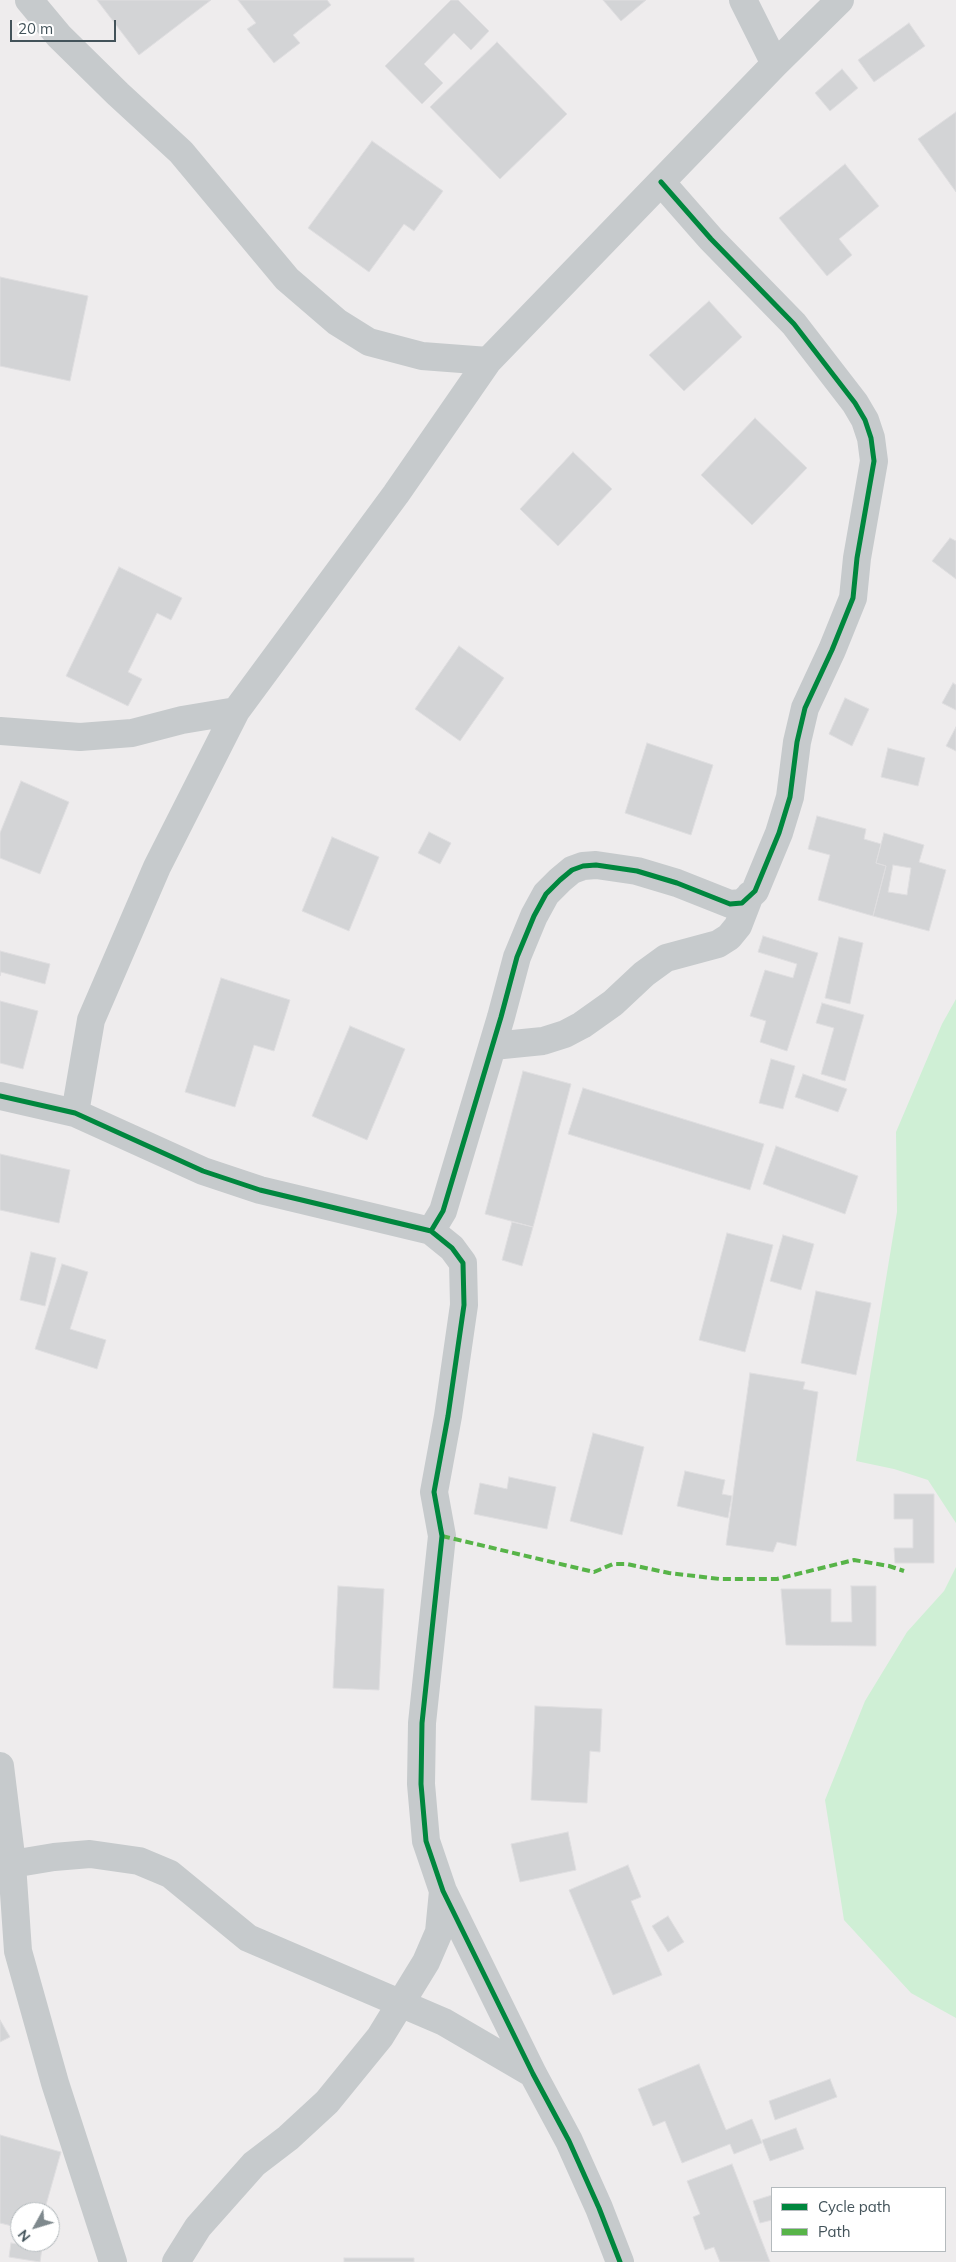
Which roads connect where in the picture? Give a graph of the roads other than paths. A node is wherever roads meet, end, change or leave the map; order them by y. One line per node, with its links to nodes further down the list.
1 (29, 0): 6 (street)
2 (743, 0): 4 (street)
3 (840, 0): 4 (street)
4 (775, 64): 5 (street)
5 (660, 182): 6 (street); 9 (street)
6 (488, 361): 7 (street)
7 (236, 711): 8 (street); 12 (street)
8 (0, 731)
9 (750, 895): 10 (street); 10 (street)
10 (492, 1046): 13 (street)
11 (0, 1096): 12 (street)
12 (75, 1113): 13 (street)
13 (431, 1231): 16 (street)
14 (0, 1766): 15 (street)
15 (12, 1864): 17 (street); 18 (street)
16 (443, 1891): 18 (street); 19 (street)
17 (9, 1948): 20 (street)
18 (402, 2003): 19 (street); 21 (street)
19 (532, 2074): 22 (street)
20 (113, 2262)
21 (176, 2262)
22 (620, 2262)

